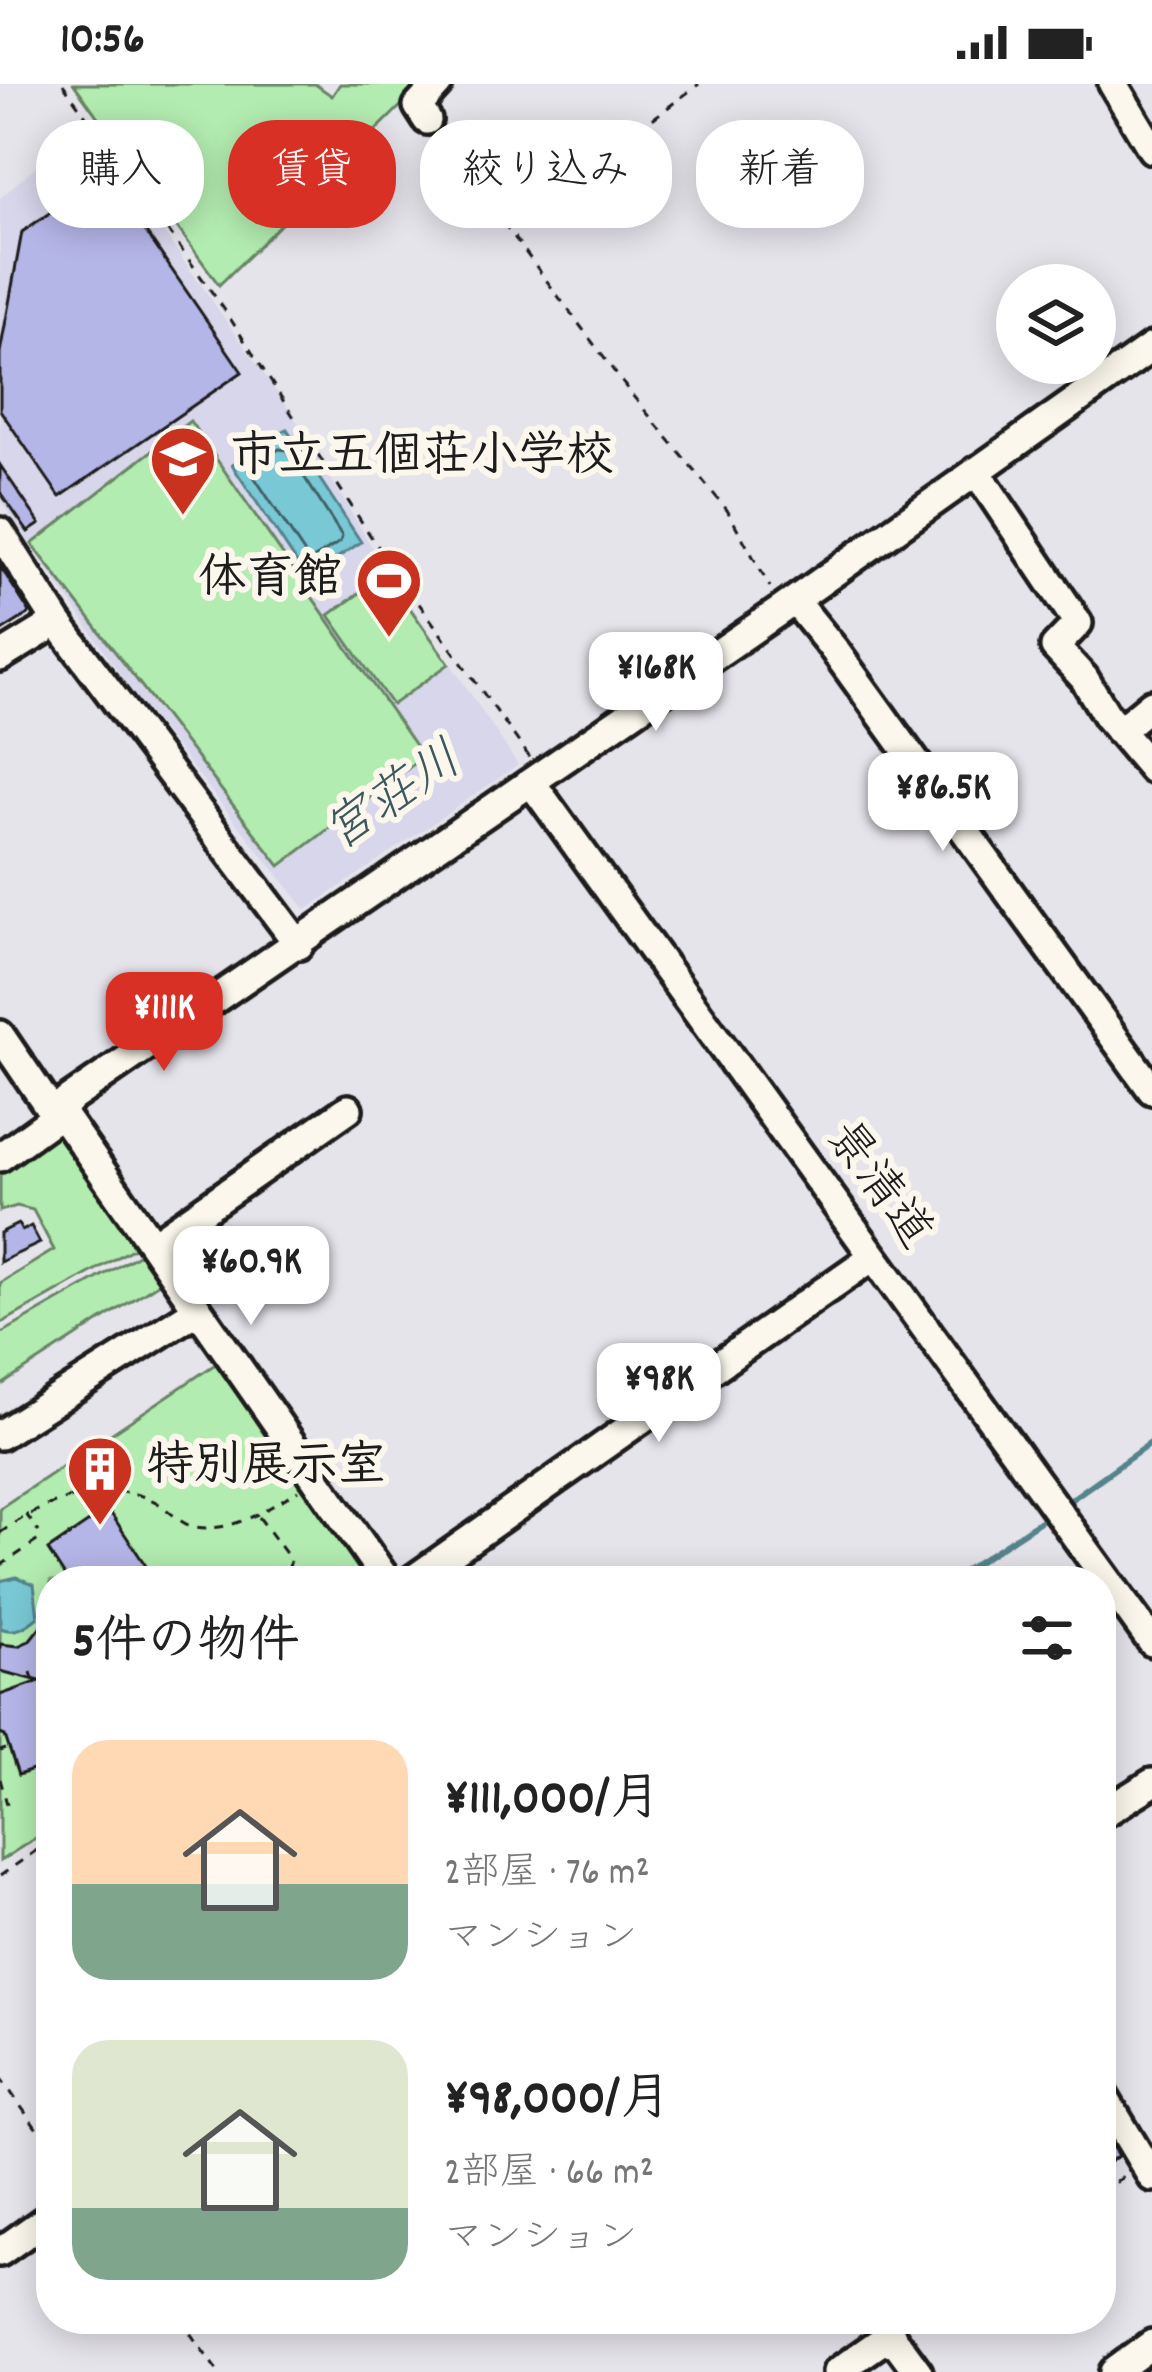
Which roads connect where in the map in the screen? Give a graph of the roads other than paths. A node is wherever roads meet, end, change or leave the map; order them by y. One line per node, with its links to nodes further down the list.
1 (438, 84): 3 (street)
2 (1113, 84): 4 (street)
3 (427, 120)
4 (1152, 149)
5 (1152, 347): 6 (street)
6 (976, 471): 8 (street); 12 (street)
7 (0, 532): 9 (street)
8 (788, 606): 14 (street); 17 (street)
9 (57, 622): 10 (street); 15 (street)
10 (0, 657)
11 (1152, 704): 12 (street)
12 (1119, 731): 13 (street)
13 (1152, 769)
14 (537, 778): 15 (street); 22 (street, 景清道)
15 (298, 945): 19 (street)
16 (0, 1035): 19 (street)
17 (1148, 1074)
18 (348, 1109): 21 (street)
19 (61, 1113): 20 (street); 21 (street)
20 (0, 1157)
21 (154, 1244): 23 (street)
22 (871, 1258): 26 (street); 27 (street, 景清道)
23 (197, 1310): 24 (street); 25 (street)
24 (0, 1435)
25 (376, 1566)
26 (432, 1566)
27 (1097, 1566)
28 (1116, 1592): 29 (street, 景清道)
29 (1152, 1642)
30 (1152, 1783): 31 (street)
31 (1116, 1806)
32 (1116, 2116): 33 (street)
33 (1149, 2169)
34 (36, 2227): 35 (street)
35 (0, 2252)
36 (885, 2334): 39 (street)
37 (890, 2334): 40 (street)
38 (1147, 2357): 41 (street)
39 (837, 2372)
40 (918, 2372)
41 (1114, 2372)

